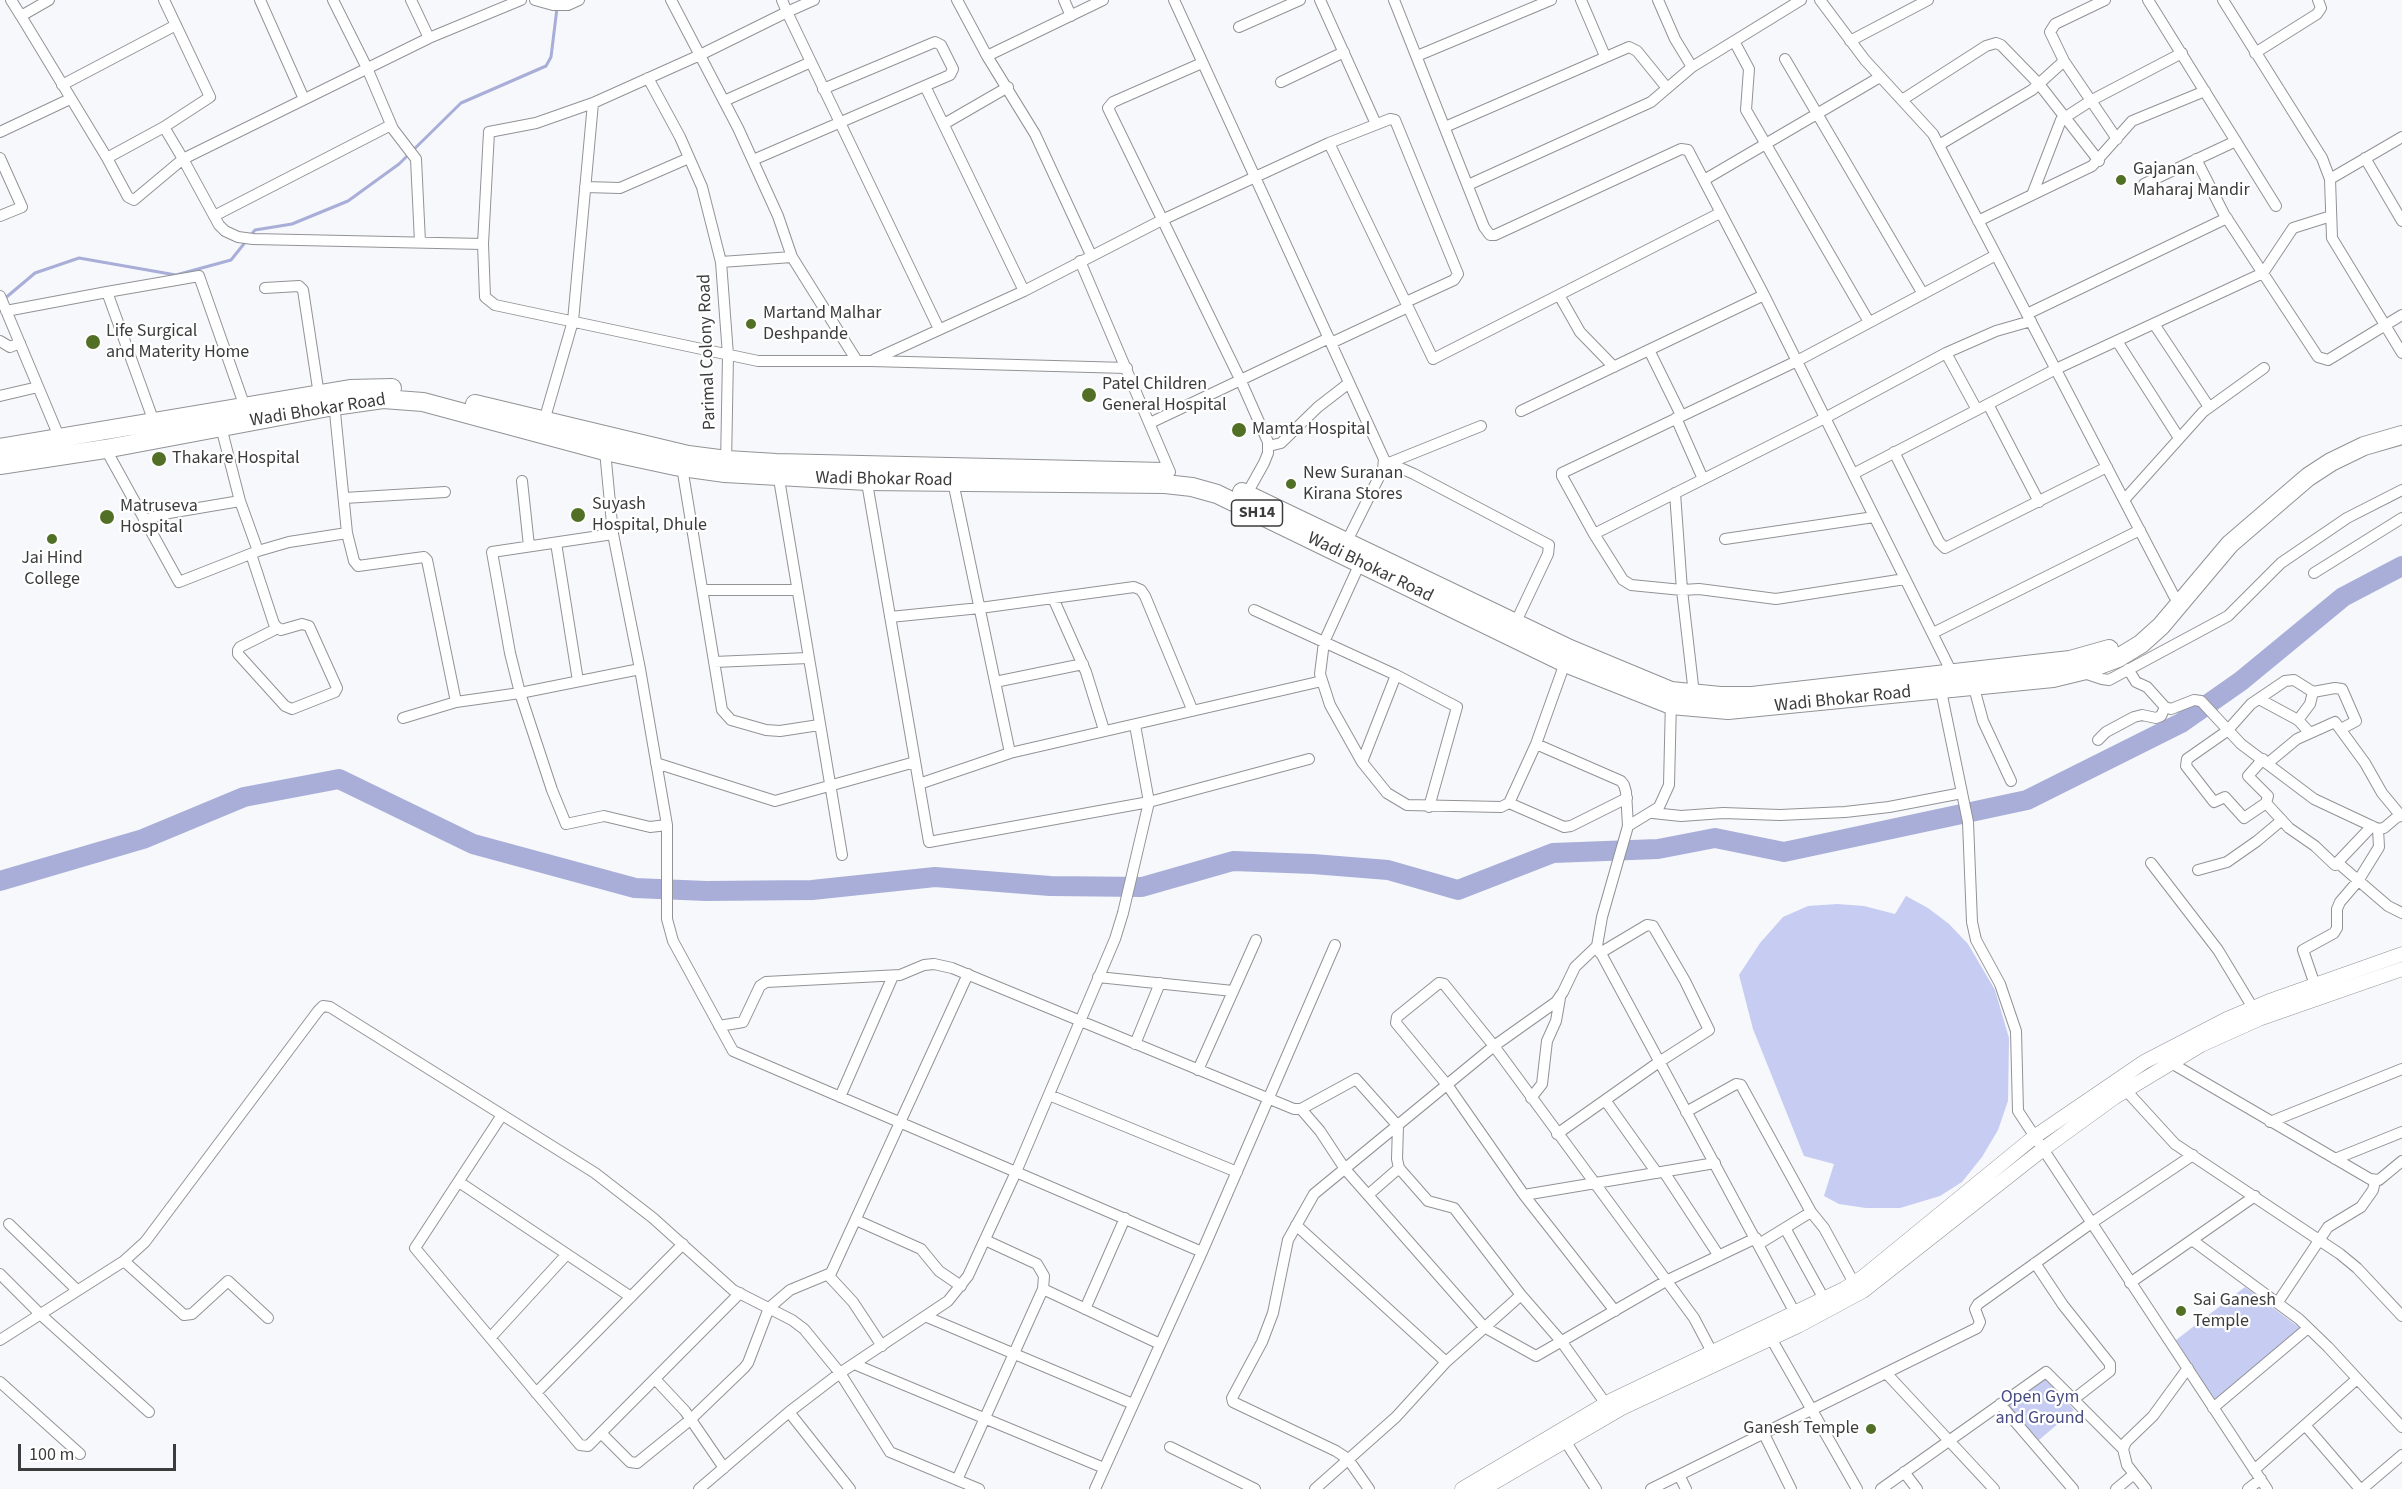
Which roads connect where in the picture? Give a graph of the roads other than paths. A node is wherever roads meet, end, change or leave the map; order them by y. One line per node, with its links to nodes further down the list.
1 (12, 0): 32 (street)
2 (49, 0): 32 (street)
3 (164, 0): 34 (street)
4 (260, 0): 63 (street)
5 (333, 0): 51 (street)
6 (411, 0): 36 (street)
7 (521, 0): 36 (street)
8 (535, 0): 30 (street)
9 (579, 0): 30 (street)
10 (671, 0): 42 (street)
11 (782, 0): 31 (street)
12 (814, 0): 31 (street)
13 (957, 0): 43 (street)
14 (1064, 0): 33 (street)
15 (1103, 0): 33 (street)
16 (1174, 0): 49 (street)
17 (1300, 0): 35 (street)
18 (1320, 0): 39 (street)
19 (1394, 0): 44 (street)
20 (1551, 0): 44 (street)
21 (1581, 0): 45 (street)
22 (1801, 0): 37 (street)
23 (1820, 0): 38 (street)
24 (1928, 0): 38 (street)
25 (2105, 0): 47 (street)
26 (2148, 0): 40 (street)
27 (2223, 0): 41 (street)
28 (2318, 0): 41 (street)
29 (1663, 2): 50 (street)
30 (549, 3)
31 (787, 12): 42 (street); 48 (street)
32 (21, 15): 56 (street)
33 (1071, 16): 43 (street)
34 (176, 24): 56 (street); 74 (street)
35 (1239, 27)
36 (429, 38): 51 (street)
37 (1734, 41): 50 (street); 81 (street)
38 (1850, 41): 52 (street)
39 (1344, 52): 54 (street); 72 (street)
40 (2182, 53): 61 (street); 65 (street)
41 (2255, 53): 92 (street)
42 (700, 55): 53 (street); 66 (street)
43 (987, 56): 58 (street)
44 (1417, 56): 75 (street)
45 (1605, 56): 59 (street); 75 (street)
46 (1785, 59): 68 (street)
47 (2064, 61): 55 (street); 65 (street)
48 (811, 62): 60 (street); 66 (street)
49 (1202, 63): 91 (street); 104 (street)
50 (1692, 67): 59 (street)
51 (367, 68): 63 (street); 73 (street)
52 (1880, 76): 64 (street); 68 (street)
53 (648, 78): 67 (street); 85 (street, Parimal Colony Road)
54 (1281, 82)
55 (2039, 84): 64 (street); 69 (street); 82 (street)
56 (62, 85): 62 (street)
57 (925, 86): 60 (street); 70 (street); 71 (street)
58 (1008, 87): 71 (street); 109 (street)
59 (1667, 88): 95 (street)
60 (824, 89): 70 (street)
61 (2205, 91): 78 (street); 79 (street)
62 (70, 99): 76 (street); 84 (street)
63 (304, 99): 87 (street)
64 (1902, 100): 82 (street)
65 (2092, 100): 69 (street); 78 (street)
66 (724, 101): 89 (street)
67 (593, 103): 96 (street); 108 (street)
68 (1817, 113): 81 (street); 118 (street)
69 (2064, 118): 90 (street); 97 (street)
70 (840, 124): 89 (street); 129 (street)
71 (944, 124): 116 (street)
72 (1376, 124): 80 (street); 122 (street)
73 (391, 125): 101 (street); 107 (street)
74 (164, 127): 84 (street); 87 (street)
75 (1445, 127): 95 (street)
76 (0, 132)
77 (2402, 137): 86 (street)
78 (2117, 139): 90 (street)
79 (2236, 141): 88 (street); 98 (street)
80 (1329, 144): 91 (street); 122 (street)
81 (1766, 144): 93 (street); 126 (street)
82 (1939, 145): 106 (street)
83 (0, 158): 100 (street)
84 (107, 158): 87 (street)
85 (689, 158): 96 (street); 113 (street, Parimal Colony Road)
86 (2365, 158): 92 (street); 105 (street)
87 (183, 159): 101 (street)
88 (2196, 159): 94 (street); 103 (street)
89 (753, 160): 111 (street)
90 (2098, 161): 97 (street)
91 (1257, 177): 104 (street); 130 (street)
92 (2330, 179): 102 (street)
93 (1704, 180): 95 (street); 99 (street)
94 (2144, 184)
95 (1468, 185)
96 (585, 187): 125 (street)
97 (2032, 195): 106 (street)
98 (2276, 206)
99 (1720, 213): 119 (street); 120 (street)
100 (0, 216)
101 (214, 216): 107 (street)
102 (2331, 216): 114 (street); 128 (street)
103 (2226, 218): 114 (street); 124 (street)
104 (1162, 220): 109 (street); 145 (street)
105 (2402, 220)
106 (1978, 221): 110 (street)
107 (420, 242): 108 (street)
108 (483, 244): 125 (street)
109 (1091, 255): 112 (street)
110 (1996, 255): 118 (street); 124 (street)
111 (792, 258): 113 (street); 138 (street)
112 (1080, 261): 116 (street); 142 (street)
113 (721, 262): 137 (street, Parimal Colony Road)
114 (2263, 273): 127 (street); 128 (street)
115 (265, 288): 149 (street)
116 (1024, 291): 129 (street)
117 (107, 292): 121 (street); 151 (street); 159 (street)
118 (1923, 294): 126 (street)
119 (1559, 295): 122 (street); 141 (street)
120 (1764, 295): 134 (street); 140 (street)
121 (4, 305): 133 (street)
122 (1407, 305): 130 (street)
123 (2402, 315): 128 (street)
124 (2029, 317): 135 (street); 144 (street)
125 (573, 321): 137 (street); 158 (street)
126 (1869, 322): 140 (street)
127 (2154, 324): 132 (street); 152 (street)
128 (2385, 325): 136 (street)
129 (939, 329): 139 (street)
130 (1330, 340): 145 (street); 146 (street)
131 (0, 341): 133 (street)
132 (2118, 341): 144 (street); 164 (street)
133 (20, 343): 147 (street)
134 (1649, 350): 141 (street); 155 (street)
135 (1946, 353): 153 (street); 156 (street)
136 (2402, 353)
137 (728, 355): 138 (street); 174 (street, Parimal Colony Road)
138 (857, 361): 139 (street)
139 (871, 361): 142 (street)
140 (1797, 361): 155 (street); 156 (street)
141 (1614, 367): 154 (street)
142 (1127, 368): 160 (street)
143 (2264, 368): 152 (street)
144 (2056, 369): 150 (street); 175 (street)
145 (1240, 379): 160 (street); 167 (street)
146 (1349, 383): 167 (street); 171 (street)
147 (38, 387): 148 (street); 165 (street)
148 (0, 396)
149 (329, 398): 151 (main road, Wadi Bhokar Road / SH14); 157 (main road, Wadi Bhokar Road / SH14); 158 (main road, Wadi Bhokar Road / SH14); 169 (main road, Wadi Bhokar Road / SH14); 186 (street)
150 (1988, 404): 153 (street); 190 (street)
151 (245, 407): 157 (main road, Wadi Bhokar Road / SH14)
152 (2209, 407): 164 (street)
153 (1977, 410): 170 (street)
154 (1521, 411)
155 (1679, 417): 181 (street); 197 (street)
156 (1825, 418): 180 (street); 181 (street)
157 (219, 419): 159 (main road, Wadi Bhokar Road / SH14); 166 (main road, Wadi Bhokar Road / SH14); 189 (street)
158 (544, 421): 174 (main road, Wadi Bhokar Road / SH14)
159 (154, 422): 166 (main road, Wadi Bhokar Road / SH14)
160 (1150, 423): 177 (street)
161 (2402, 425): 210 (main road, Wadi Bhokar Road / SH14)
162 (1481, 426): 171 (street)
163 (2402, 435): 210 (main road, Wadi Bhokar Road / SH14)
164 (2179, 438): 188 (street)
165 (60, 439): 166 (main road, Wadi Bhokar Road / SH14); 168 (main road, Wadi Bhokar Road / SH14)
166 (101, 441): 172 (main road, Wadi Bhokar Road / SH14); 193 (street)
167 (1269, 446): 187 (street)
168 (0, 448)
169 (604, 451): 173 (main road, Wadi Bhokar Road / SH14); 196 (street)
170 (1894, 452): 180 (street); 190 (street)
171 (1387, 463): 201 (street); 215 (street)
172 (0, 465)
173 (682, 467): 174 (main road, Wadi Bhokar Road / SH14); 206 (street)
174 (726, 467): 176 (main road, Wadi Bhokar Road / SH14)
175 (2107, 467): 188 (street); 190 (street)
176 (777, 471): 178 (main road, Wadi Bhokar Road / SH14); 207 (street)
177 (1170, 472): 179 (main road, Wadi Bhokar Road / SH14); 187 (main road, Wadi Bhokar Road / SH14)
178 (866, 473): 179 (main road, Wadi Bhokar Road / SH14); 213 (street)
179 (951, 474): 187 (main road, Wadi Bhokar Road / SH14); 211 (street)
180 (1853, 474): 191 (street)
181 (1703, 479): 185 (street)
182 (522, 481): 200 (street)
183 (2402, 490): 223 (street)
184 (445, 492): 186 (street)
185 (1675, 493): 197 (street); 208 (street)
186 (344, 498): 195 (street)
187 (1243, 500): 201 (main road, Wadi Bhokar Road / SH14)
188 (2124, 500): 194 (street)
189 (240, 501): 193 (street); 202 (street)
190 (2039, 502)
191 (1874, 517): 198 (street); 205 (street)
192 (2402, 518): 204 (street)
193 (144, 520): 202 (street)
194 (2140, 530): 210 (street); 216 (street)
195 (347, 532): 202 (street); 236 (street)
196 (613, 534): 199 (street); 222 (street)
197 (1594, 534): 208 (street)
198 (1725, 539)
199 (556, 543): 200 (street); 227 (street)
200 (529, 546): 232 (street)
201 (1343, 548): 203 (main road, Wadi Bhokar Road / SH14)
202 (254, 552): 214 (street)
203 (1363, 557): 215 (main road, Wadi Bhokar Road / SH14); 217 (street)
204 (2314, 573)
205 (1905, 579): 208 (street); 216 (street)
206 (703, 590): 207 (street); 220 (street)
207 (797, 590): 219 (street)
208 (1682, 590): 233 (street)
209 (1053, 598): 211 (street); 221 (street); 238 (street)
210 (2178, 600): 224 (main road, Wadi Bhokar Road / SH14); 226 (main road, Wadi Bhokar Road / SH14)
211 (980, 608): 213 (street); 229 (street)
212 (1254, 610): 217 (street)
213 (890, 616): 252 (street)
214 (278, 628): 214 (street)
215 (1512, 629): 218 (main road, Wadi Bhokar Road / SH14)
216 (1933, 633): 226 (street)
217 (1324, 642): 225 (street); 228 (street)
218 (1568, 656): 234 (main road, Wadi Bhokar Road / SH14); 248 (street)
219 (808, 658): 220 (street); 241 (street)
220 (714, 662): 241 (street)
221 (1083, 664): 229 (street); 244 (street)
222 (640, 669): 227 (street); 254 (street)
223 (2128, 669): 224 (street); 237 (street)
224 (2081, 672): 230 (main road, Wadi Bhokar Road / SH14)
225 (1396, 675): 253 (street); 263 (street)
226 (1944, 679): 230 (main road, Wadi Bhokar Road / SH14); 233 (main road, Wadi Bhokar Road / SH14); 234 (main road, Wadi Bhokar Road / SH14); 259 (street)
227 (578, 681): 232 (street)
228 (1322, 681): 238 (street); 253 (street)
229 (995, 682): 249 (street)
230 (1973, 684): 255 (street)
231 (2313, 692): 235 (street); 240 (street); 243 (street)
232 (520, 693): 236 (street); 267 (street)
233 (1694, 694): 234 (main road, Wadi Bhokar Road / SH14)
234 (1671, 698): 264 (street)
235 (2259, 699): 240 (street); 245 (street)
236 (456, 702): 239 (street)
237 (2166, 707): 245 (street); 247 (street)
238 (1192, 709): 242 (street)
239 (403, 718)
240 (2298, 720): 246 (street)
241 (819, 725): 257 (street)
242 (1135, 725): 244 (street); 260 (street)
243 (2342, 729): 246 (street); 265 (street)
244 (1104, 730): 249 (street)
245 (2227, 730): 251 (street); 262 (street)
246 (2310, 733): 251 (street)
247 (2098, 740)
248 (1536, 744): 258 (street); 261 (street)
249 (1010, 753): 256 (street)
250 (1309, 759): 260 (street)
251 (2266, 761): 262 (street); 268 (street)
252 (915, 762): 256 (street); 257 (street)
253 (1362, 762): 263 (street)
254 (656, 764): 257 (street); 267 (street)
255 (2011, 781)
256 (919, 784): 260 (street)
257 (829, 788): 270 (street)
258 (1627, 798): 261 (street); 269 (street)
259 (1963, 799): 264 (street); 312 (street)
260 (1149, 802): 283 (street)
261 (1509, 803): 263 (street)
262 (2266, 803): 266 (street)
263 (1429, 807)
264 (1653, 813): 269 (street)
265 (2401, 816): 268 (street)
266 (2282, 820): 272 (street); 273 (street)
267 (668, 825): 290 (street)
268 (2375, 827): 272 (street); 274 (street)
269 (1627, 828): 278 (street)
270 (842, 855)
271 (2151, 863): 288 (street)
272 (2338, 863): 274 (street)
273 (2198, 870)
274 (2358, 881): 275 (street); 285 (street)
275 (2402, 913)
276 (1256, 940): 286 (street)
277 (1335, 945): 302 (street)
278 (1599, 950): 287 (street); 294 (street); 294 (street)
279 (2402, 954): 285 (street)
280 (2402, 969): 293 (street)
281 (968, 974): 282 (street); 289 (street); 307 (street)
282 (893, 976): 290 (street); 300 (street)
283 (1098, 977): 284 (street); 289 (street)
284 (1160, 984): 286 (street); 291 (street)
285 (2316, 985): 288 (street)
286 (1233, 991): 296 (street)
287 (1560, 998): 292 (street); 301 (street)
288 (2253, 1008): 293 (street)
289 (1080, 1021): 291 (street); 299 (street)
290 (719, 1026): 300 (street)
291 (1135, 1044): 296 (street)
292 (1494, 1046): 298 (street); 298 (street); 301 (street)
293 (2164, 1059): 297 (street); 308 (street)
294 (1659, 1062): 303 (street); 305 (street)
295 (2402, 1069): 308 (street)
296 (1198, 1070): 302 (street)
297 (2121, 1085): 312 (street); 313 (street); 314 (street)
298 (1448, 1086): 309 (street); 327 (street)
299 (1049, 1095): 320 (street); 321 (street)
300 (840, 1096): 307 (street)
301 (1531, 1098): 311 (street)
302 (1269, 1100): 304 (street); 321 (street)
303 (1605, 1100): 311 (street); 322 (street)
304 (1301, 1109): 309 (street); 319 (street)
305 (1686, 1112): 317 (street); 329 (street)
306 (502, 1115): 324 (street); 340 (street); 344 (street)
307 (900, 1122): 320 (street); 331 (street)
308 (2270, 1122): 315 (street)
309 (1398, 1126): 318 (street); 319 (street)
310 (2402, 1132): 315 (street)
311 (1557, 1134): 325 (street)
312 (2034, 1137): 313 (street); 349 (street)
313 (2042, 1150): 333 (street); 367 (street)
314 (2193, 1155): 328 (street); 333 (street)
315 (2335, 1160): 323 (street)
316 (2402, 1161): 323 (street)
317 (1714, 1163): 322 (street); 339 (street)
318 (1399, 1168): 326 (street); 355 (street)
319 (1346, 1169): 326 (street); 334 (street)
320 (1016, 1172): 330 (street); 336 (street)
321 (1237, 1172): 341 (street)
322 (1660, 1173): 325 (street); 343 (street)
323 (2375, 1181): 338 (street)
324 (459, 1182): 342 (street); 371 (street)
325 (1593, 1184): 327 (street); 348 (street)
326 (1368, 1195): 368 (street)
327 (1524, 1195): 361 (street)
328 (2255, 1196): 337 (street); 338 (street)
329 (1811, 1212): 335 (street); 349 (street)
330 (1125, 1218): 341 (street); 360 (street)
331 (856, 1220): 347 (street); 351 (street)
332 (9, 1224): 353 (street)
333 (2090, 1224): 345 (street); 350 (street)
334 (1296, 1225): 378 (street); 407 (street)
335 (1785, 1228): 339 (street); 357 (street)
336 (984, 1240): 351 (street); 352 (street)
337 (2192, 1240): 350 (street); 358 (street)
338 (2319, 1240): 358 (street); 364 (street)
339 (1758, 1241): 343 (street); 362 (street)
340 (683, 1244): 354 (street); 356 (street)
341 (1202, 1252): 374 (street)
342 (567, 1254): 356 (street); 371 (street)
343 (1719, 1256): 348 (street)
344 (124, 1261): 353 (street); 366 (street)
345 (2035, 1263): 382 (street); 387 (street)
346 (0, 1274): 363 (street)
347 (828, 1275): 359 (street); 375 (street)
348 (1666, 1281): 361 (street); 376 (street)
349 (1854, 1282): 357 (street)
350 (2130, 1283): 380 (street)
351 (961, 1286): 365 (street)
352 (1043, 1289): 360 (street); 377 (street)
353 (77, 1290): 363 (street)
354 (740, 1293): 359 (street); 383 (street)
355 (1521, 1295): 368 (street); 373 (street)
356 (631, 1297): 386 (street)
357 (1824, 1299): 362 (street)
358 (2278, 1302): 369 (street)
359 (769, 1308): 381 (street); 396 (street)
360 (1085, 1309): 374 (street)
361 (1615, 1311): 373 (street)
362 (1795, 1313): 367 (street)
363 (40, 1314): 372 (street); 393 (street)
364 (2402, 1316)
365 (927, 1317): 375 (street); 377 (street)
366 (268, 1318)
367 (1784, 1326): 370 (street)
368 (1484, 1327): 373 (street); 378 (street)
369 (2308, 1328): 384 (street); 391 (street)
370 (1768, 1333): 376 (street); 392 (street); 401 (street)
371 (491, 1337): 386 (street)
372 (0, 1340)
373 (1561, 1341): 389 (street)
374 (1160, 1344): 388 (street)
375 (882, 1346): 379 (street)
376 (1712, 1352): 389 (street)
377 (1014, 1354): 388 (street); 395 (street)
378 (1446, 1362): 407 (street)
379 (854, 1364): 381 (street); 395 (street)
380 (2188, 1368): 391 (street); 404 (street)
381 (840, 1373): 394 (street); 414 (street)
382 (1887, 1374): 392 (street); 402 (street)
383 (655, 1379): 396 (street); 399 (street)
384 (2357, 1379): 397 (street); 398 (street)
385 (0, 1382): 405 (street)
386 (536, 1393): 399 (street)
387 (2074, 1399): 390 (street); 404 (street)
388 (1133, 1404): 409 (street)
389 (1606, 1404): 401 (street)
390 (2000, 1404): 402 (street); 433 (street)
391 (2213, 1408): 413 (street)
392 (1811, 1411): 400 (street); 429 (street)
393 (149, 1412)
394 (789, 1412): 408 (street); 418 (street)
395 (983, 1418): 409 (street); 414 (street)
396 (690, 1420): 399 (street); 408 (street)
397 (2305, 1425): 413 (street); 416 (street)
398 (2402, 1427)
399 (601, 1433)
400 (1764, 1434): 412 (street); 428 (street)
401 (1561, 1436): 423 (street); 424 (street); 425 (street)
402 (1950, 1440): 410 (street); 432 (street)
403 (1170, 1447): 420 (street)
404 (2123, 1449): 411 (street)
405 (80, 1454)
406 (2402, 1455): 416 (street)
407 (1348, 1459): 421 (street); 422 (street)
408 (724, 1468): 417 (street)
409 (1104, 1468): 415 (street)
410 (1904, 1472): 430 (street); 431 (street)
411 (2134, 1474): 434 (street); 435 (street)
412 (1678, 1475): 426 (street); 427 (street)
413 (2257, 1475): 436 (street); 437 (street)
414 (957, 1480): 419 (street)
415 (1099, 1488)
416 (2366, 1488)
417 (699, 1489)
418 (850, 1489)
419 (979, 1489)
420 (1255, 1489)
421 (1314, 1489)
422 (1369, 1489)
423 (1462, 1489)
424 (1482, 1489)
425 (1596, 1489)
426 (1651, 1489)
427 (1686, 1489)
428 (1791, 1489)
429 (1857, 1489)
430 (1881, 1489)
431 (1917, 1489)
432 (1994, 1489)
433 (2073, 1489)
434 (2116, 1489)
435 (2146, 1489)
436 (2248, 1489)
437 (2267, 1489)

